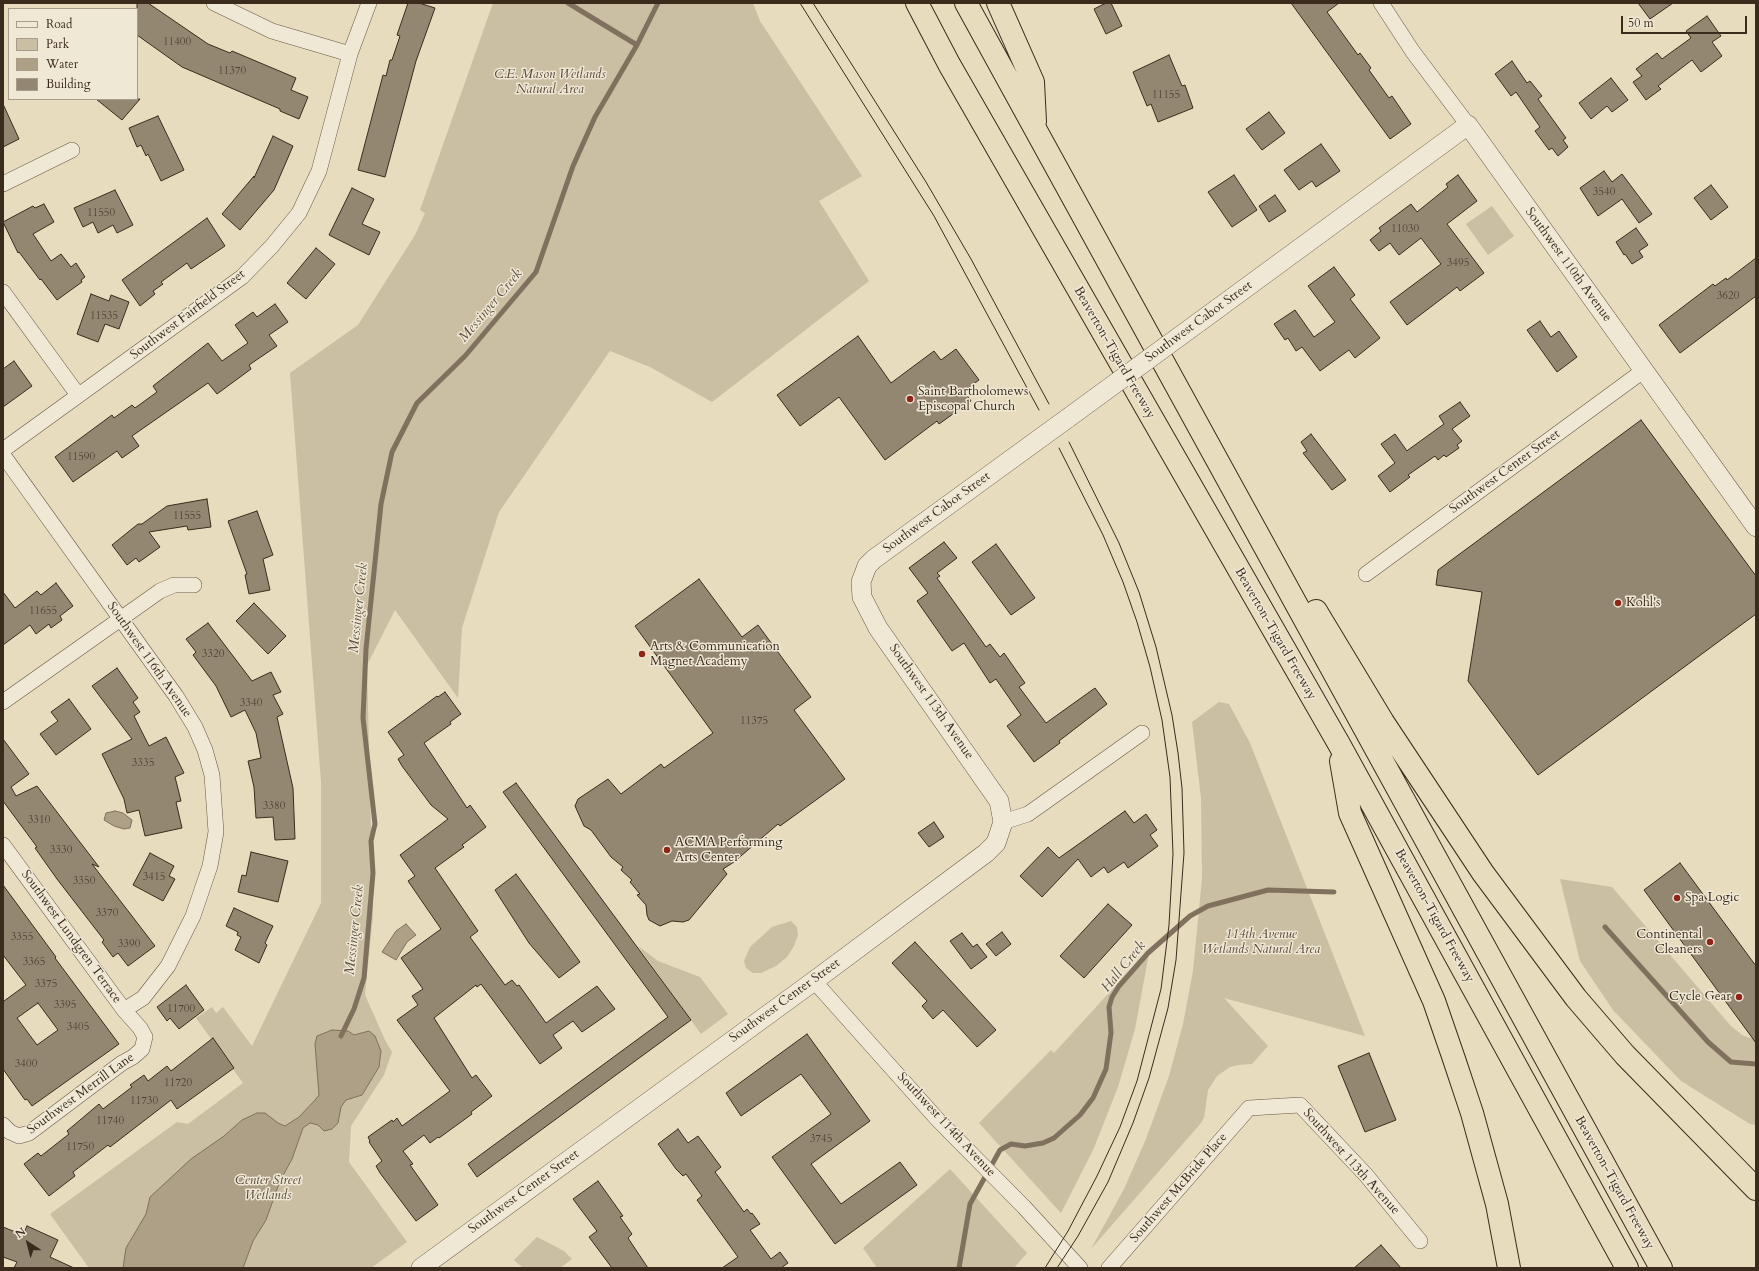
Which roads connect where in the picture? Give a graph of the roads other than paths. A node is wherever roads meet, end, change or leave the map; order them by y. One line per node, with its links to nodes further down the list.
1 (214, 3): 8 (street)
2 (369, 3): 8 (street, Southwest Fairfield Street)
3 (902, 3): 9 (highway)
4 (917, 3): 9 (highway, Beaverton-Tigard Freeway)
5 (966, 3): 11 (highway, Beaverton-Tigard Freeway)
6 (998, 3): 11 (highway)
7 (1382, 3): 10 (street, Southwest 110th Avenue)
8 (350, 54): 16 (street, Southwest Fairfield Street)
9 (949, 64): 27 (highway, Beaverton-Tigard Freeway)
10 (1468, 125): 15 (street, Southwest 110th Avenue); 22 (street, Southwest Cabot Street, bridge)
11 (1036, 127): 20 (highway, Beaverton-Tigard Freeway)
12 (72, 150): 13 (street)
13 (3, 184)
14 (3, 292): 16 (street)
15 (1643, 370): 19 (street, Southwest 110th Avenue); 21 (street, Southwest Center Street)
16 (78, 395): 17 (street, Southwest Fairfield Street)
17 (3, 450)
18 (3, 455): 24 (street, Southwest 116th Avenue)
19 (1756, 527)
20 (1261, 541): 34 (highway); 43 (highway, Beaverton-Tigard Freeway)
21 (1366, 574)
22 (861, 582): 28 (street, Southwest 113th Avenue)
23 (194, 585): 24 (street)
24 (120, 617): 25 (street); 31 (street, Southwest 116th Avenue)
25 (3, 702)
26 (1142, 733): 28 (street)
27 (1339, 744): 41 (highway); 42 (highway, Beaverton-Tigard Freeway)
28 (1003, 822): 30 (street, Southwest Center Street)
29 (3, 845): 31 (street, Southwest Lundgren Terrace)
30 (814, 981): 38 (street, Southwest Center Street); 39 (street, Southwest 114th Avenue)
31 (124, 1010): 33 (street, Southwest Merrill Lane)
32 (1249, 1108): 37 (street, Southwest 113th Avenue); 40 (street, Southwest McBride Place)
33 (3, 1125)
34 (1724, 1156): 35 (highway); 36 (highway)
35 (1756, 1167)
36 (1756, 1189)
37 (1420, 1240)
38 (421, 1268)
39 (1080, 1268)
40 (1109, 1268)
41 (1509, 1268)
42 (1628, 1268)
43 (1661, 1268)

